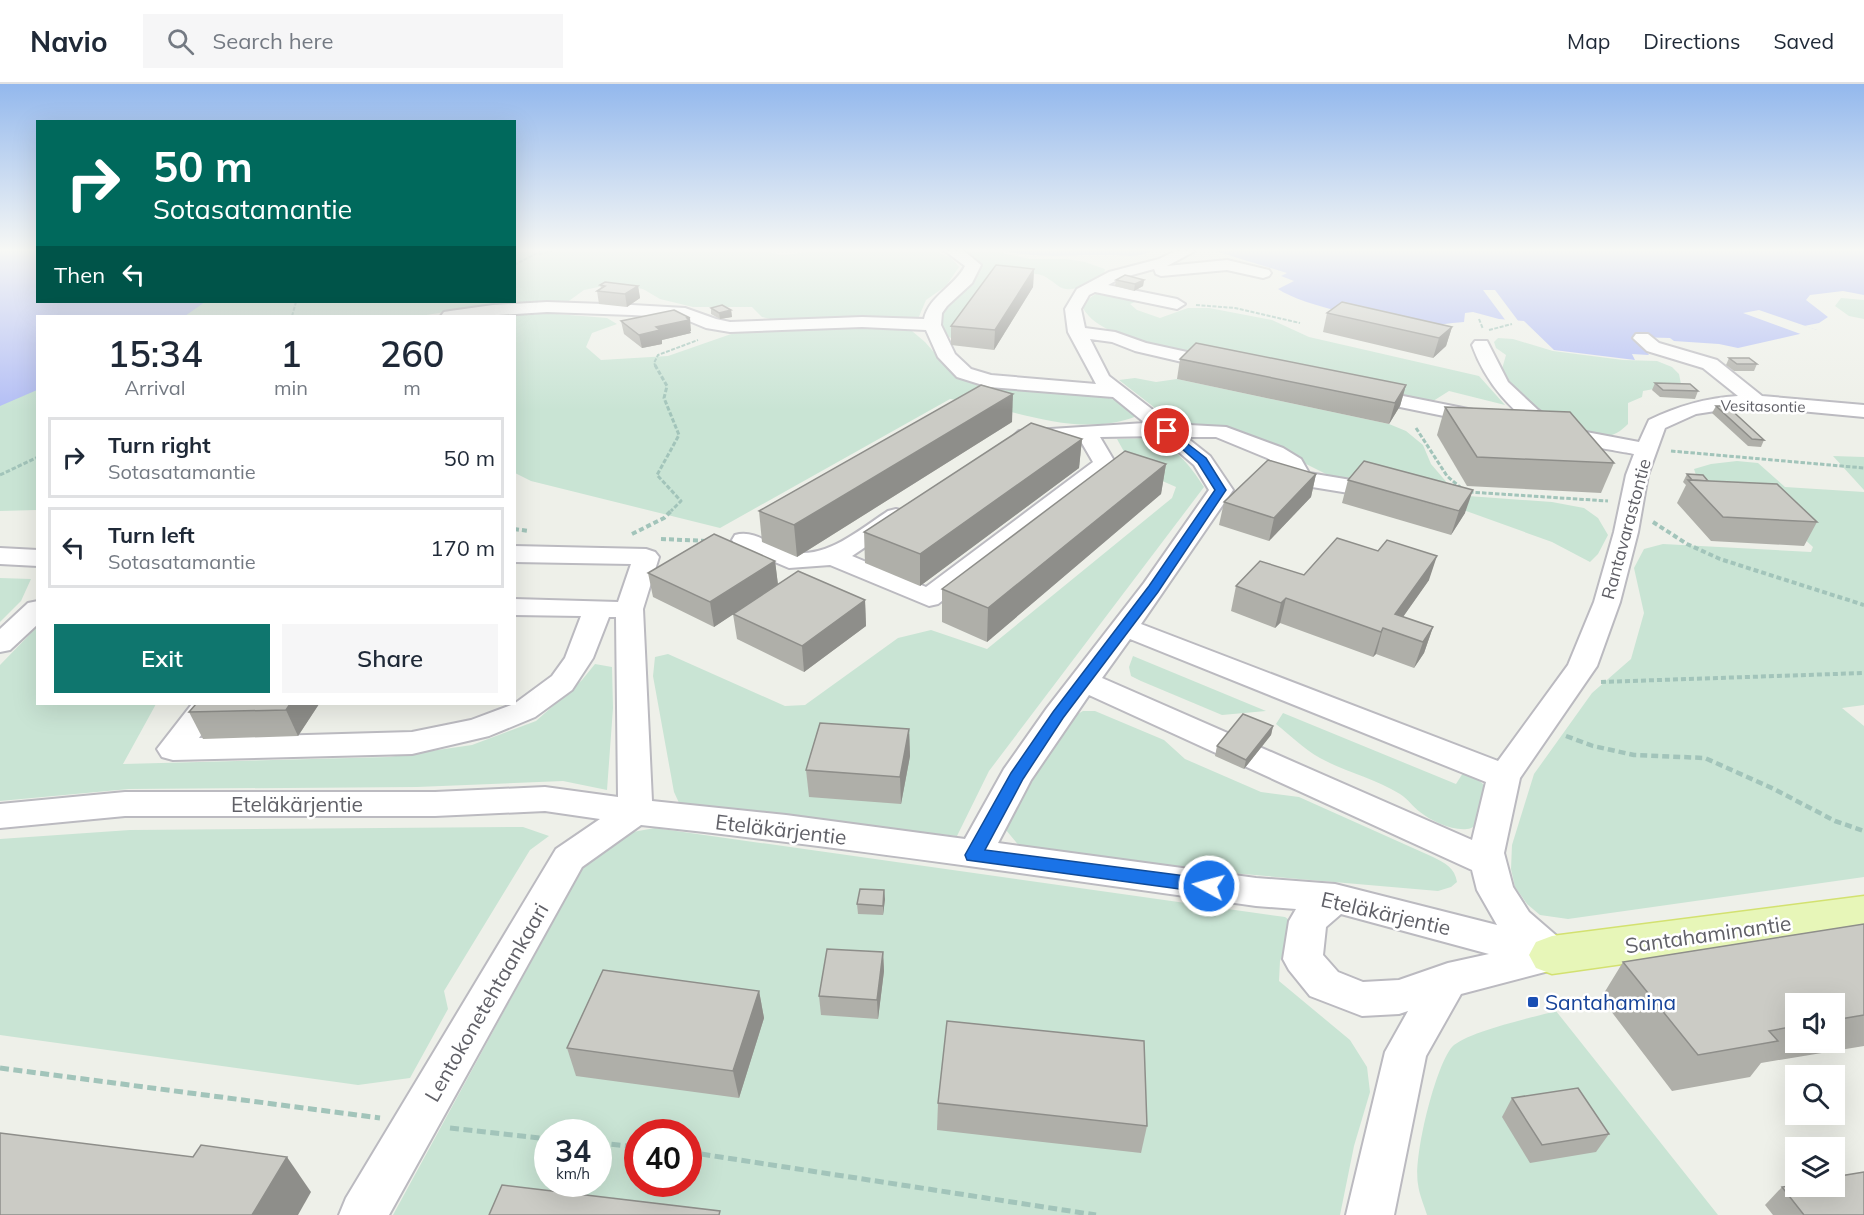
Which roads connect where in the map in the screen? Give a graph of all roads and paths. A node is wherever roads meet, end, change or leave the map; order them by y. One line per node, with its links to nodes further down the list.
1 (940, 304): 6 (street)
2 (1075, 304): 8 (street)
3 (1177, 304): 5 (path)
4 (457, 315): 7 (street)
5 (1300, 323)
6 (932, 325): 7 (street); 15 (street)
7 (730, 327): 31 (path)
8 (1077, 332): 11 (street); 12 (street)
9 (1642, 338): 16 (street)
10 (1481, 345): 22 (street)
11 (1172, 355): 12 (street); 13 (street)
12 (1110, 361): 15 (street)
13 (1242, 369)
14 (1346, 390): 17 (street, Rantavarastontie)
15 (1118, 392): 20 (street)
16 (1759, 404): 18 (street, Vesitasontie); 24 (street, Vesitasontie)
17 (1427, 406): 19 (street); 22 (street, Rantavarastontie)
18 (1864, 411)
19 (1416, 428): 29 (path)
20 (1167, 431): 21 (street); 28 (street); 45 (street)
21 (1087, 433): 23 (street); 38 (street)
22 (1561, 433): 24 (street, Rantavarastontie)
23 (1010, 442)
24 (1647, 450): 26 (path); 29 (street, Rantavarastontie)
25 (36, 458): 27 (path)
26 (1864, 468)
27 (0, 475)
28 (1355, 488)
29 (1632, 502): 40 (path); 49 (street, Rantavarastontie)
30 (911, 506): 38 (street)
31 (664, 518)
32 (624, 537): 33 (path)
33 (635, 538)
34 (656, 539): 35 (path)
35 (744, 540): 38 (street)
36 (516, 554): 43 (street)
37 (0, 556): 39 (street)
38 (832, 557)
39 (36, 558)
40 (1864, 604)
41 (516, 607): 42 (street)
42 (598, 609): 43 (street); 50 (street)
43 (629, 609): 53 (street)
44 (36, 611): 46 (street)
45 (1125, 627): 48 (street); 52 (street)
46 (0, 644)
47 (1864, 673): 49 (path)
48 (1084, 681): 56 (street); 57 (street)
49 (1570, 683): 51 (street, Rantavarastontie)
50 (207, 705)
51 (1539, 727): 52 (street, Rantavarastontie); 55 (path)
52 (1504, 776): 57 (street, Rantavarastontie)
53 (634, 812): 54 (street, Eteläkärjentie); 56 (street, Eteläkärjentie); 63 (street, Lentokonetehtaankaari)
54 (0, 816)
55 (1864, 831)
56 (974, 855): 58 (street, Eteläkärjentie)
57 (1488, 862): 60 (street, Rantavarastontie)
58 (1335, 898): 60 (street, Eteläkärjentie); 61 (street)
59 (1864, 913): 60 (main road, Santahaminantie)
60 (1552, 955): 61 (street)
61 (1448, 980): 66 (street)
62 (0, 1068): 63 (path)
63 (416, 1122): 64 (path); 67 (street, Lentokonetehtaankaari)
64 (534, 1138)
65 (702, 1154): 68 (path)
66 (1379, 1208)
67 (363, 1215)
68 (1096, 1215)

